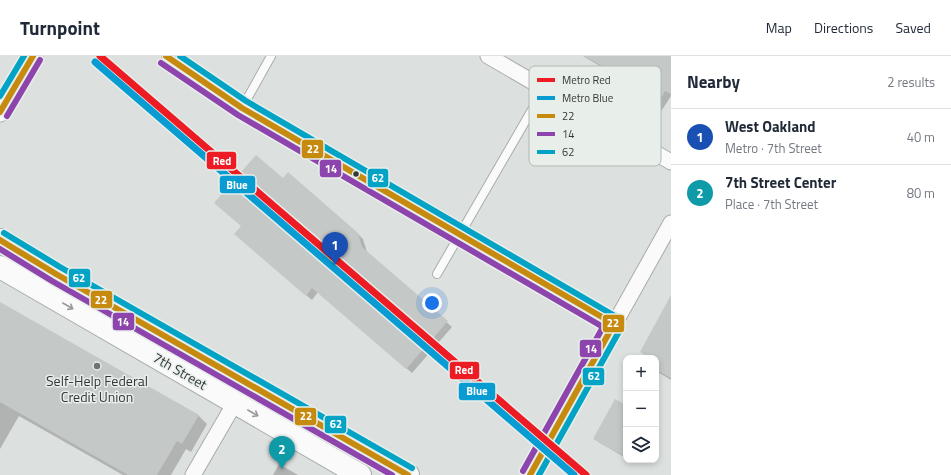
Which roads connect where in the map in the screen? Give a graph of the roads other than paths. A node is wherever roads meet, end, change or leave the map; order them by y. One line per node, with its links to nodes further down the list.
1 (33, 56): 7 (street)
2 (166, 56): 6 (lane)
3 (271, 56): 6 (lane)
4 (488, 56): 5 (street)
5 (529, 80)
6 (242, 108): 12 (lane)
7 (0, 112)
8 (529, 115): 12 (lane)
9 (661, 156): 10 (street)
10 (671, 162)
11 (671, 223): 16 (street)
12 (459, 234): 15 (lane); 16 (lane)
13 (0, 240): 17 (main road, 7th Street)
14 (0, 267): 18 (main road, 7th Street, one-way to 18)
15 (437, 274)
16 (614, 324): 22 (street)
17 (246, 383): 18 (street); 21 (main road, 7th Street)
18 (235, 403): 19 (street); 20 (main road, 7th Street, one-way to 20)
19 (193, 475)
20 (360, 475)
21 (408, 475)
22 (530, 475)

